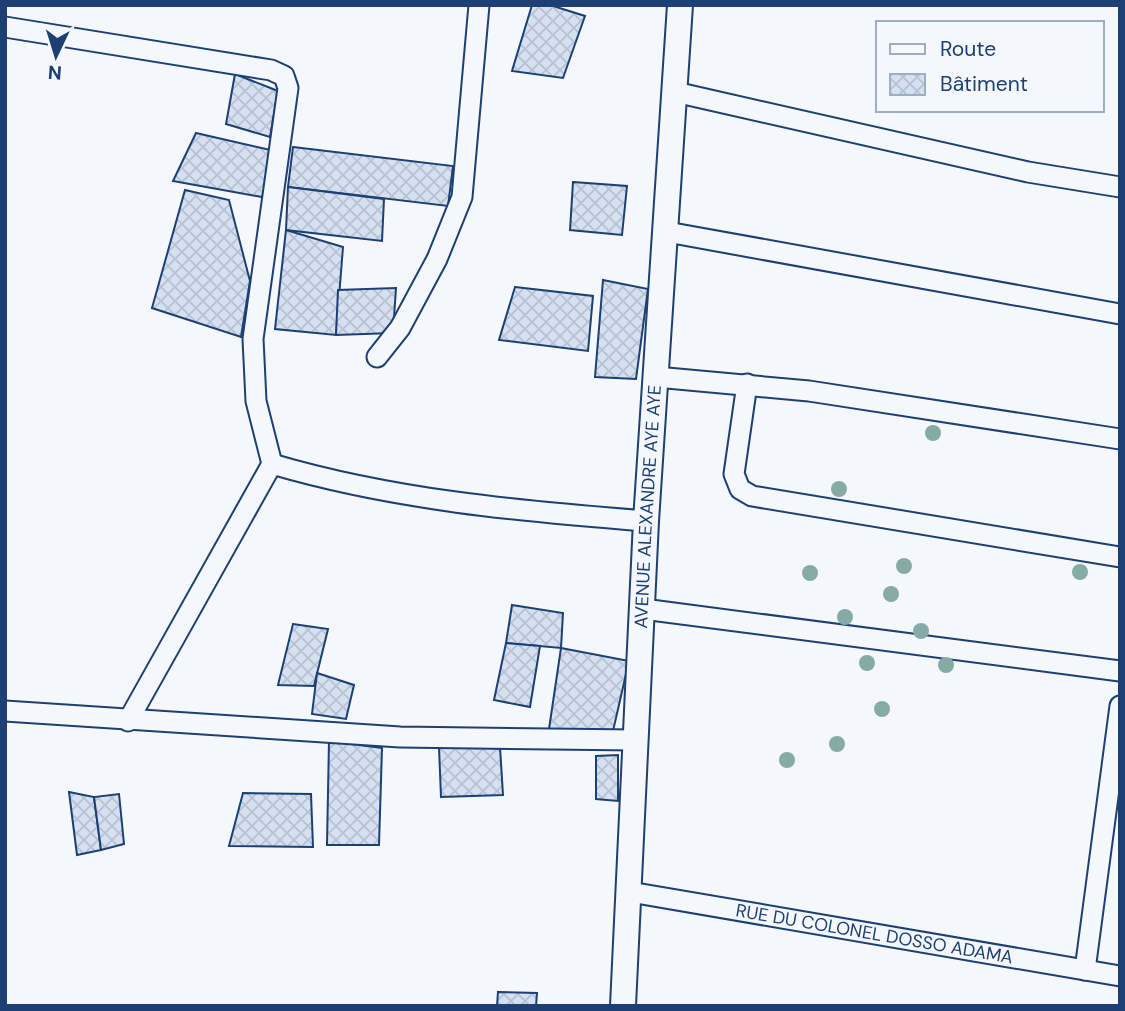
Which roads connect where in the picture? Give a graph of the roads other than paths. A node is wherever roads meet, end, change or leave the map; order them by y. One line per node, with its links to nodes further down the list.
1 (479, 5): 8 (street)
2 (680, 5): 4 (street, AVENUE ALEXANDRE AYE AYE)
3 (5, 27): 12 (street)
4 (675, 92): 5 (street); 6 (street, AVENUE ALEXANDRE AYE AYE)
5 (1120, 187)
6 (667, 232): 7 (street); 9 (street, AVENUE ALEXANDRE AYE AYE)
7 (1120, 314)
8 (377, 358)
9 (656, 377): 10 (street); 13 (street, AVENUE ALEXANDRE AYE AYE)
10 (747, 384): 11 (street); 14 (street)
11 (1120, 439)
12 (272, 464): 13 (street); 19 (street)
13 (646, 521): 15 (street, AVENUE ALEXANDRE AYE AYE)
14 (1120, 557)
15 (643, 609): 16 (street); 20 (street, AVENUE ALEXANDRE AYE AYE)
16 (1120, 671)
17 (1120, 706): 22 (street)
18 (5, 710): 19 (street)
19 (128, 721): 20 (street)
20 (635, 740): 21 (street, AVENUE ALEXANDRE AYE AYE)
21 (630, 892): 22 (street, RUE DU COLONEL DOSSO ADAMA); 24 (street, AVENUE ALEXANDRE AYE AYE)
22 (1085, 970): 23 (street, RUE DU COLONEL DOSSO ADAMA)
23 (1120, 975)
24 (623, 1006)

